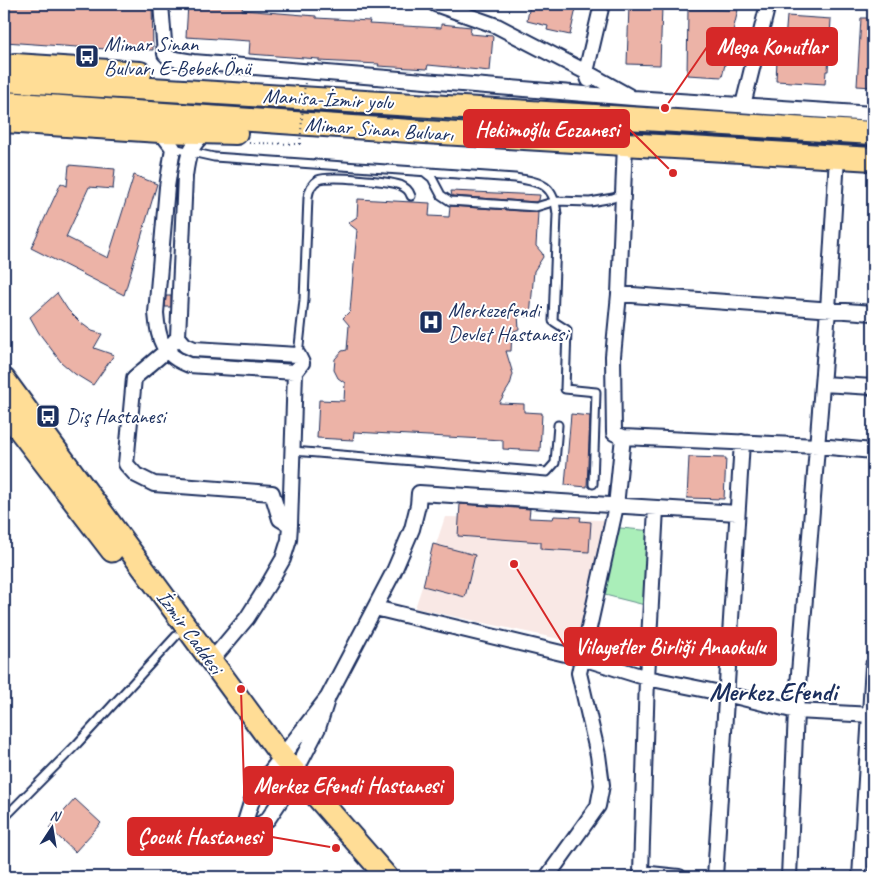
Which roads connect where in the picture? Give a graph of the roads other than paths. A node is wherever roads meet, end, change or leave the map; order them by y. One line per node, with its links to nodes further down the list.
1 (161, 4): 8 (street)
2 (436, 4): 6 (street)
3 (602, 4): 6 (street)
4 (768, 4): 12 (street)
5 (4, 65): 11 (highway)
6 (586, 72): 8 (street); 9 (street)
7 (4, 80): 11 (highway, Manisa-İzmir yolu)
8 (586, 94): 9 (street)
9 (632, 98): 12 (street)
10 (4, 103): 15 (highway, Mimar Sinan Bulvarı)
11 (412, 104): 17 (highway, Mimar Sinan Bulvarı)
12 (743, 105): 13 (street)
13 (873, 114)
14 (4, 122): 18 (highway)
15 (424, 132): 16 (highway); 19 (highway, Mimar Sinan Bulvarı)
16 (204, 133): 18 (highway); 20 (street)
17 (873, 133)
18 (167, 140): 20 (lane); 31 (street)
19 (625, 144): 21 (highway, Mimar Sinan Bulvarı); 24 (street)
20 (189, 153): 23 (lane); 30 (street)
21 (837, 156): 22 (highway, Mimar Sinan Bulvarı); 28 (street)
22 (873, 159)
23 (422, 171): 26 (lane); 26 (lane)
24 (623, 194): 26 (lane); 27 (street)
25 (411, 196): 32 (lane)
26 (556, 202): 44 (lane)
27 (619, 294): 28 (street); 39 (street)
28 (828, 310): 29 (street); 35 (street)
29 (873, 313)
30 (178, 337): 31 (street); 32 (street)
31 (166, 351): 33 (street); 48 (street)
32 (298, 355): 33 (street)
33 (295, 372): 42 (street)
34 (4, 379): 52 (main road, İzmir Caddesi)
35 (822, 384): 36 (street); 41 (street)
36 (873, 387)
37 (4, 410): 50 (main road, İzmir Caddesi)
38 (558, 425): 42 (lane)
39 (623, 437): 40 (street); 45 (street)
40 (742, 442): 41 (street); 47 (street)
41 (818, 446): 43 (street); 57 (street)
42 (293, 451): 48 (street)
43 (873, 451)
44 (593, 484)
45 (616, 506): 46 (street); 49 (street); 51 (street)
46 (656, 508): 47 (street); 54 (street)
47 (737, 513): 55 (street)
48 (290, 525): 52 (street)
49 (375, 608): 51 (street); 56 (street)
50 (176, 636): 59 (main road, İzmir Caddesi); 61 (lane)
51 (582, 658): 54 (street); 65 (street)
52 (211, 661): 59 (main road, İzmir Caddesi)
53 (873, 665): 58 (street)
54 (647, 678): 55 (street); 66 (street)
55 (726, 694): 57 (street); 67 (street)
56 (328, 698): 59 (street); 60 (street)
57 (796, 711): 58 (street); 68 (street)
58 (872, 715): 62 (street)
59 (279, 760): 60 (main road, İzmir Caddesi); 60 (street)
60 (294, 779): 63 (main road, İzmir Caddesi); 64 (main road, İzmir Caddesi)
61 (4, 818)
62 (868, 830): 69 (street)
63 (371, 877)
64 (387, 877)
65 (547, 877)
66 (679, 877)
67 (715, 877)
68 (789, 877)
69 (860, 877)

